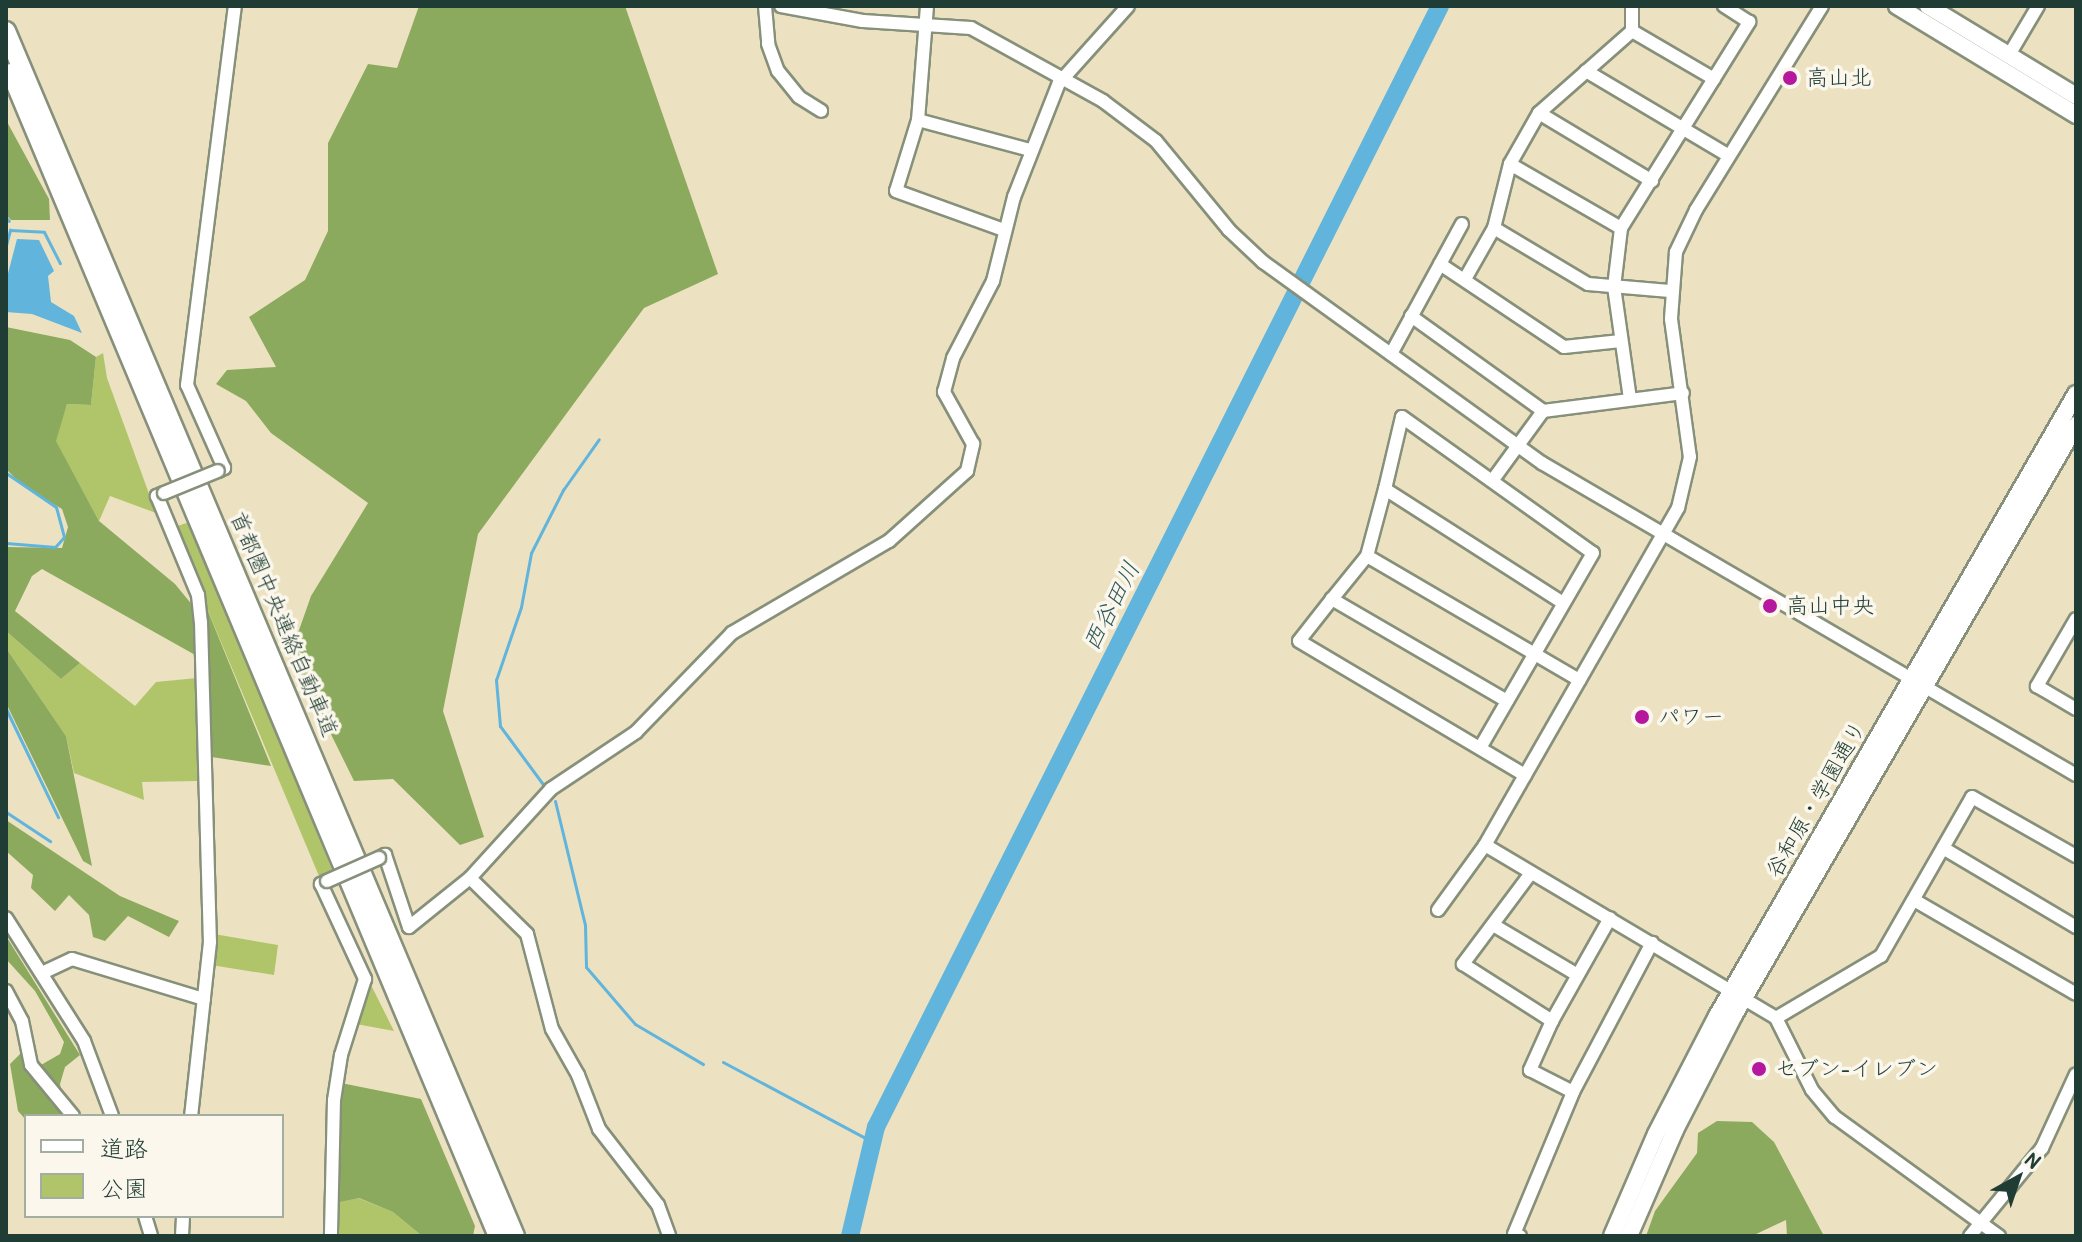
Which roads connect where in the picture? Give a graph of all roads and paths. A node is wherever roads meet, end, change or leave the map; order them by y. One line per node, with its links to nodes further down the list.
1 (235, 6): 79 (street, bridge)
2 (765, 6): 21 (street)
3 (781, 6): 12 (street)
4 (927, 6): 12 (street)
5 (1128, 6): 18 (street)
6 (1632, 6): 14 (street)
7 (1724, 6): 19 (street)
8 (1822, 6): 27 (street)
9 (1897, 6): 23 (main road)
10 (1928, 6): 15 (main road)
11 (2038, 6): 15 (street)
12 (925, 21): 18 (street); 24 (street)
13 (6, 31): 91 (highway, 首都圏中央連絡自動車道)
14 (1632, 31): 17 (street); 19 (street)
15 (2009, 55): 20 (main road)
16 (6, 60): 90 (highway, 首都圏中央連絡自動車道)
17 (1586, 71): 22 (street); 25 (street)
18 (1062, 78): 26 (street); 40 (street)
19 (1714, 79): 25 (street)
20 (2076, 96)
21 (821, 111)
22 (1539, 113): 28 (street); 29 (street)
23 (2076, 115)
24 (918, 120): 26 (street); 33 (street)
25 (1684, 128): 27 (street); 29 (street)
26 (1030, 150): 33 (street)
27 (1729, 156): 37 (street)
28 (1510, 164): 31 (street); 32 (street)
29 (1652, 181): 32 (street)
30 (1462, 224): 34 (street)
31 (1494, 228): 35 (street); 36 (street)
32 (1621, 228): 36 (street)
33 (1004, 230): 66 (street)
34 (1440, 264): 35 (street); 38 (street)
35 (1465, 279): 39 (street)
36 (1614, 287): 37 (street); 39 (street)
37 (1670, 291): 41 (street)
38 (1411, 316): 40 (street); 44 (street)
39 (1621, 341): 43 (street)
40 (1391, 354): 46 (street)
41 (1683, 393): 43 (street); 49 (street)
42 (2076, 394): 56 (main road, 谷和原・学園通り)
43 (1630, 399): 44 (street)
44 (1543, 411): 46 (street)
45 (2076, 425): 56 (main road, 谷和原・学園通り)
46 (1518, 446): 47 (street); 49 (street)
47 (1492, 481): 48 (street); 52 (street)
48 (1385, 489): 50 (street); 52 (street)
49 (1665, 535): 55 (street); 56 (street)
50 (1367, 556): 51 (street); 54 (street)
51 (1332, 599): 57 (street); 59 (street)
52 (1563, 603): 54 (street)
53 (2076, 619): 58 (street)
54 (1534, 654): 55 (street); 57 (street)
55 (1579, 680): 60 (street)
56 (1917, 685): 61 (street); 77 (main road, 谷和原・学園通り)
57 (1507, 701): 59 (street)
58 (2076, 709)
59 (1480, 748): 60 (street)
60 (1525, 775): 62 (street)
61 (2076, 775)
62 (1485, 845): 65 (street); 68 (street)
63 (1943, 848): 64 (street); 67 (street); 72 (street)
64 (2076, 856)
65 (1531, 873): 70 (street); 71 (street)
66 (470, 878): 89 (street, bridge); 92 (street)
67 (1914, 900): 78 (street); 80 (street)
68 (1438, 910)
69 (6, 918): 74 (street)
70 (1610, 918): 73 (street); 75 (street)
71 (1495, 926): 75 (street); 81 (street)
72 (2076, 927)
73 (1652, 943): 77 (street); 83 (street)
74 (42, 973): 79 (street); 85 (street)
75 (1576, 974): 81 (street)
76 (6, 991): 84 (street)
77 (1738, 994): 80 (street); 94 (main road, 谷和原・学園通り); 95 (main road, 谷和原・学園通り)
78 (2076, 994)
79 (204, 999): 86 (street)
80 (1776, 1018): 87 (street)
81 (1552, 1021): 83 (street)
82 (2076, 1073): 87 (street)
83 (1573, 1092): 93 (street)
84 (71, 1114)
85 (111, 1114)
86 (191, 1114)
87 (1976, 1232): 88 (street)
88 (1996, 1235)
89 (331, 1236)
90 (498, 1236)
91 (515, 1236)
92 (669, 1236)
93 (1520, 1236)
94 (1612, 1236)
95 (1629, 1236)

